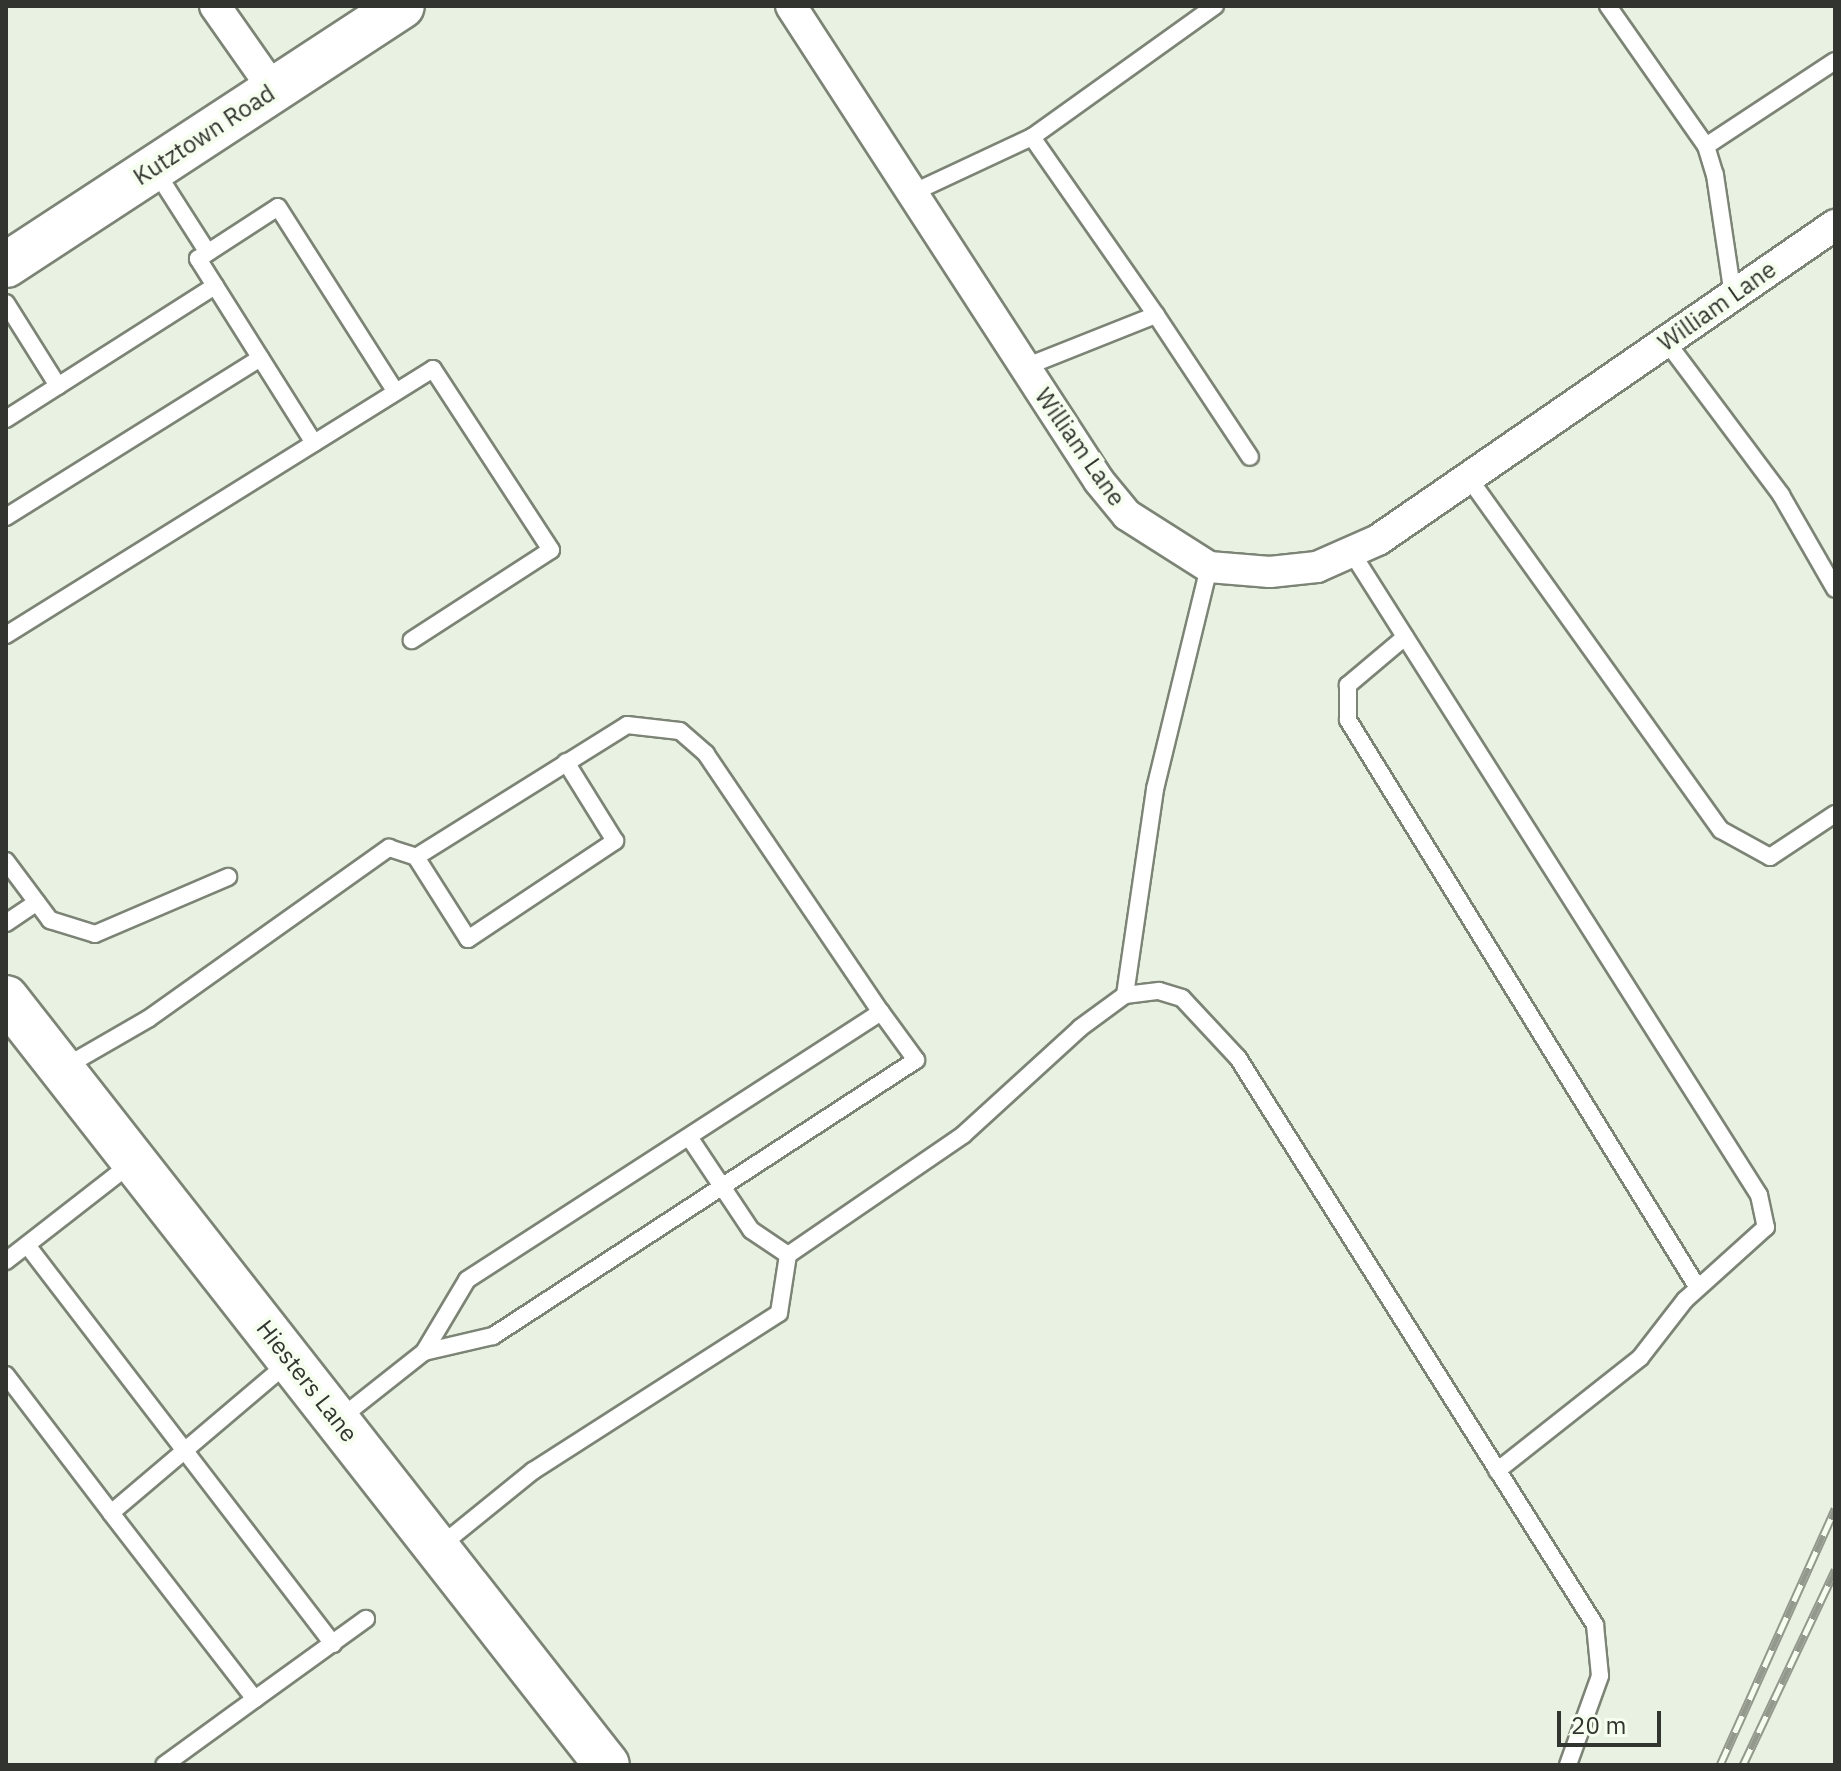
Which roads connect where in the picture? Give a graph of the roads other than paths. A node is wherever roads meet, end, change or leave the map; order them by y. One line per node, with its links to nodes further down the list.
1 (215, 6): 7 (street)
2 (402, 6): 7 (street, Kutztown Road)
3 (791, 6): 11 (street, William Lane)
4 (1215, 6): 8 (lane)
5 (1608, 6): 9 (lane)
6 (1835, 61): 9 (lane)
7 (274, 90): 10 (street, Kutztown Road)
8 (1032, 137): 11 (lane); 18 (lane)
9 (1706, 146): 16 (lane)
10 (153, 168): 13 (lane); 14 (street, Kutztown Road)
11 (912, 193): 21 (street, William Lane)
12 (1835, 225): 16 (street, William Lane)
13 (208, 253): 15 (lane); 23 (lane)
14 (6, 265)
15 (215, 286): 20 (lane); 22 (lane)
16 (1733, 295): 19 (street, William Lane)
17 (6, 303): 22 (lane)
18 (1156, 315): 21 (lane); 26 (lane)
19 (1666, 341): 27 (street, William Lane); 31 (lane)
20 (260, 358): 25 (lane); 28 (lane)
21 (1025, 367): 30 (street, William Lane)
22 (58, 386): 24 (lane)
23 (396, 392): 25 (lane); 34 (lane)
24 (6, 419)
25 (314, 443): 32 (lane)
26 (1250, 457)
27 (1468, 477): 29 (street, William Lane); 36 (lane)
28 (6, 517)
29 (1352, 553): 30 (street, William Lane); 33 (lane)
30 (1209, 567): 42 (lane)
31 (1835, 589)
32 (6, 635)
33 (1405, 637): 52 (lane); 52 (lane)
34 (412, 640)
35 (566, 762): 37 (lane); 37 (lane); 44 (lane)
36 (1835, 814)
37 (416, 857): 45 (lane)
38 (6, 861): 40 (lane)
39 (228, 877): 40 (lane)
40 (37, 902): 41 (lane)
41 (6, 923)
42 (1125, 995): 50 (lane); 58 (lane)
43 (6, 998): 45 (street, Hiesters Lane)
44 (881, 1012): 46 (lane); 48 (lane)
45 (62, 1069): 47 (street, Hiesters Lane)
46 (689, 1137): 48 (lane); 53 (lane)
47 (135, 1161): 49 (lane); 54 (street, Hiesters Lane)
48 (722, 1186): 50 (lane); 53 (lane)
49 (27, 1245): 51 (lane); 57 (lane)
50 (788, 1255): 60 (lane)
51 (6, 1261)
52 (1698, 1288): 58 (lane)
53 (424, 1352): 56 (lane)
54 (291, 1360): 56 (street, Hiesters Lane); 57 (lane)
55 (6, 1375): 59 (lane)
56 (337, 1420): 60 (street, Hiesters Lane)
57 (184, 1451): 59 (lane); 62 (lane)
58 (1497, 1471): 66 (lane)
59 (111, 1513): 63 (lane)
60 (438, 1548): 65 (street, Hiesters Lane)
61 (366, 1619): 62 (lane)
62 (333, 1644): 63 (lane)
63 (255, 1699): 64 (lane)
64 (164, 1765)
65 (607, 1765)
66 (1568, 1765)

